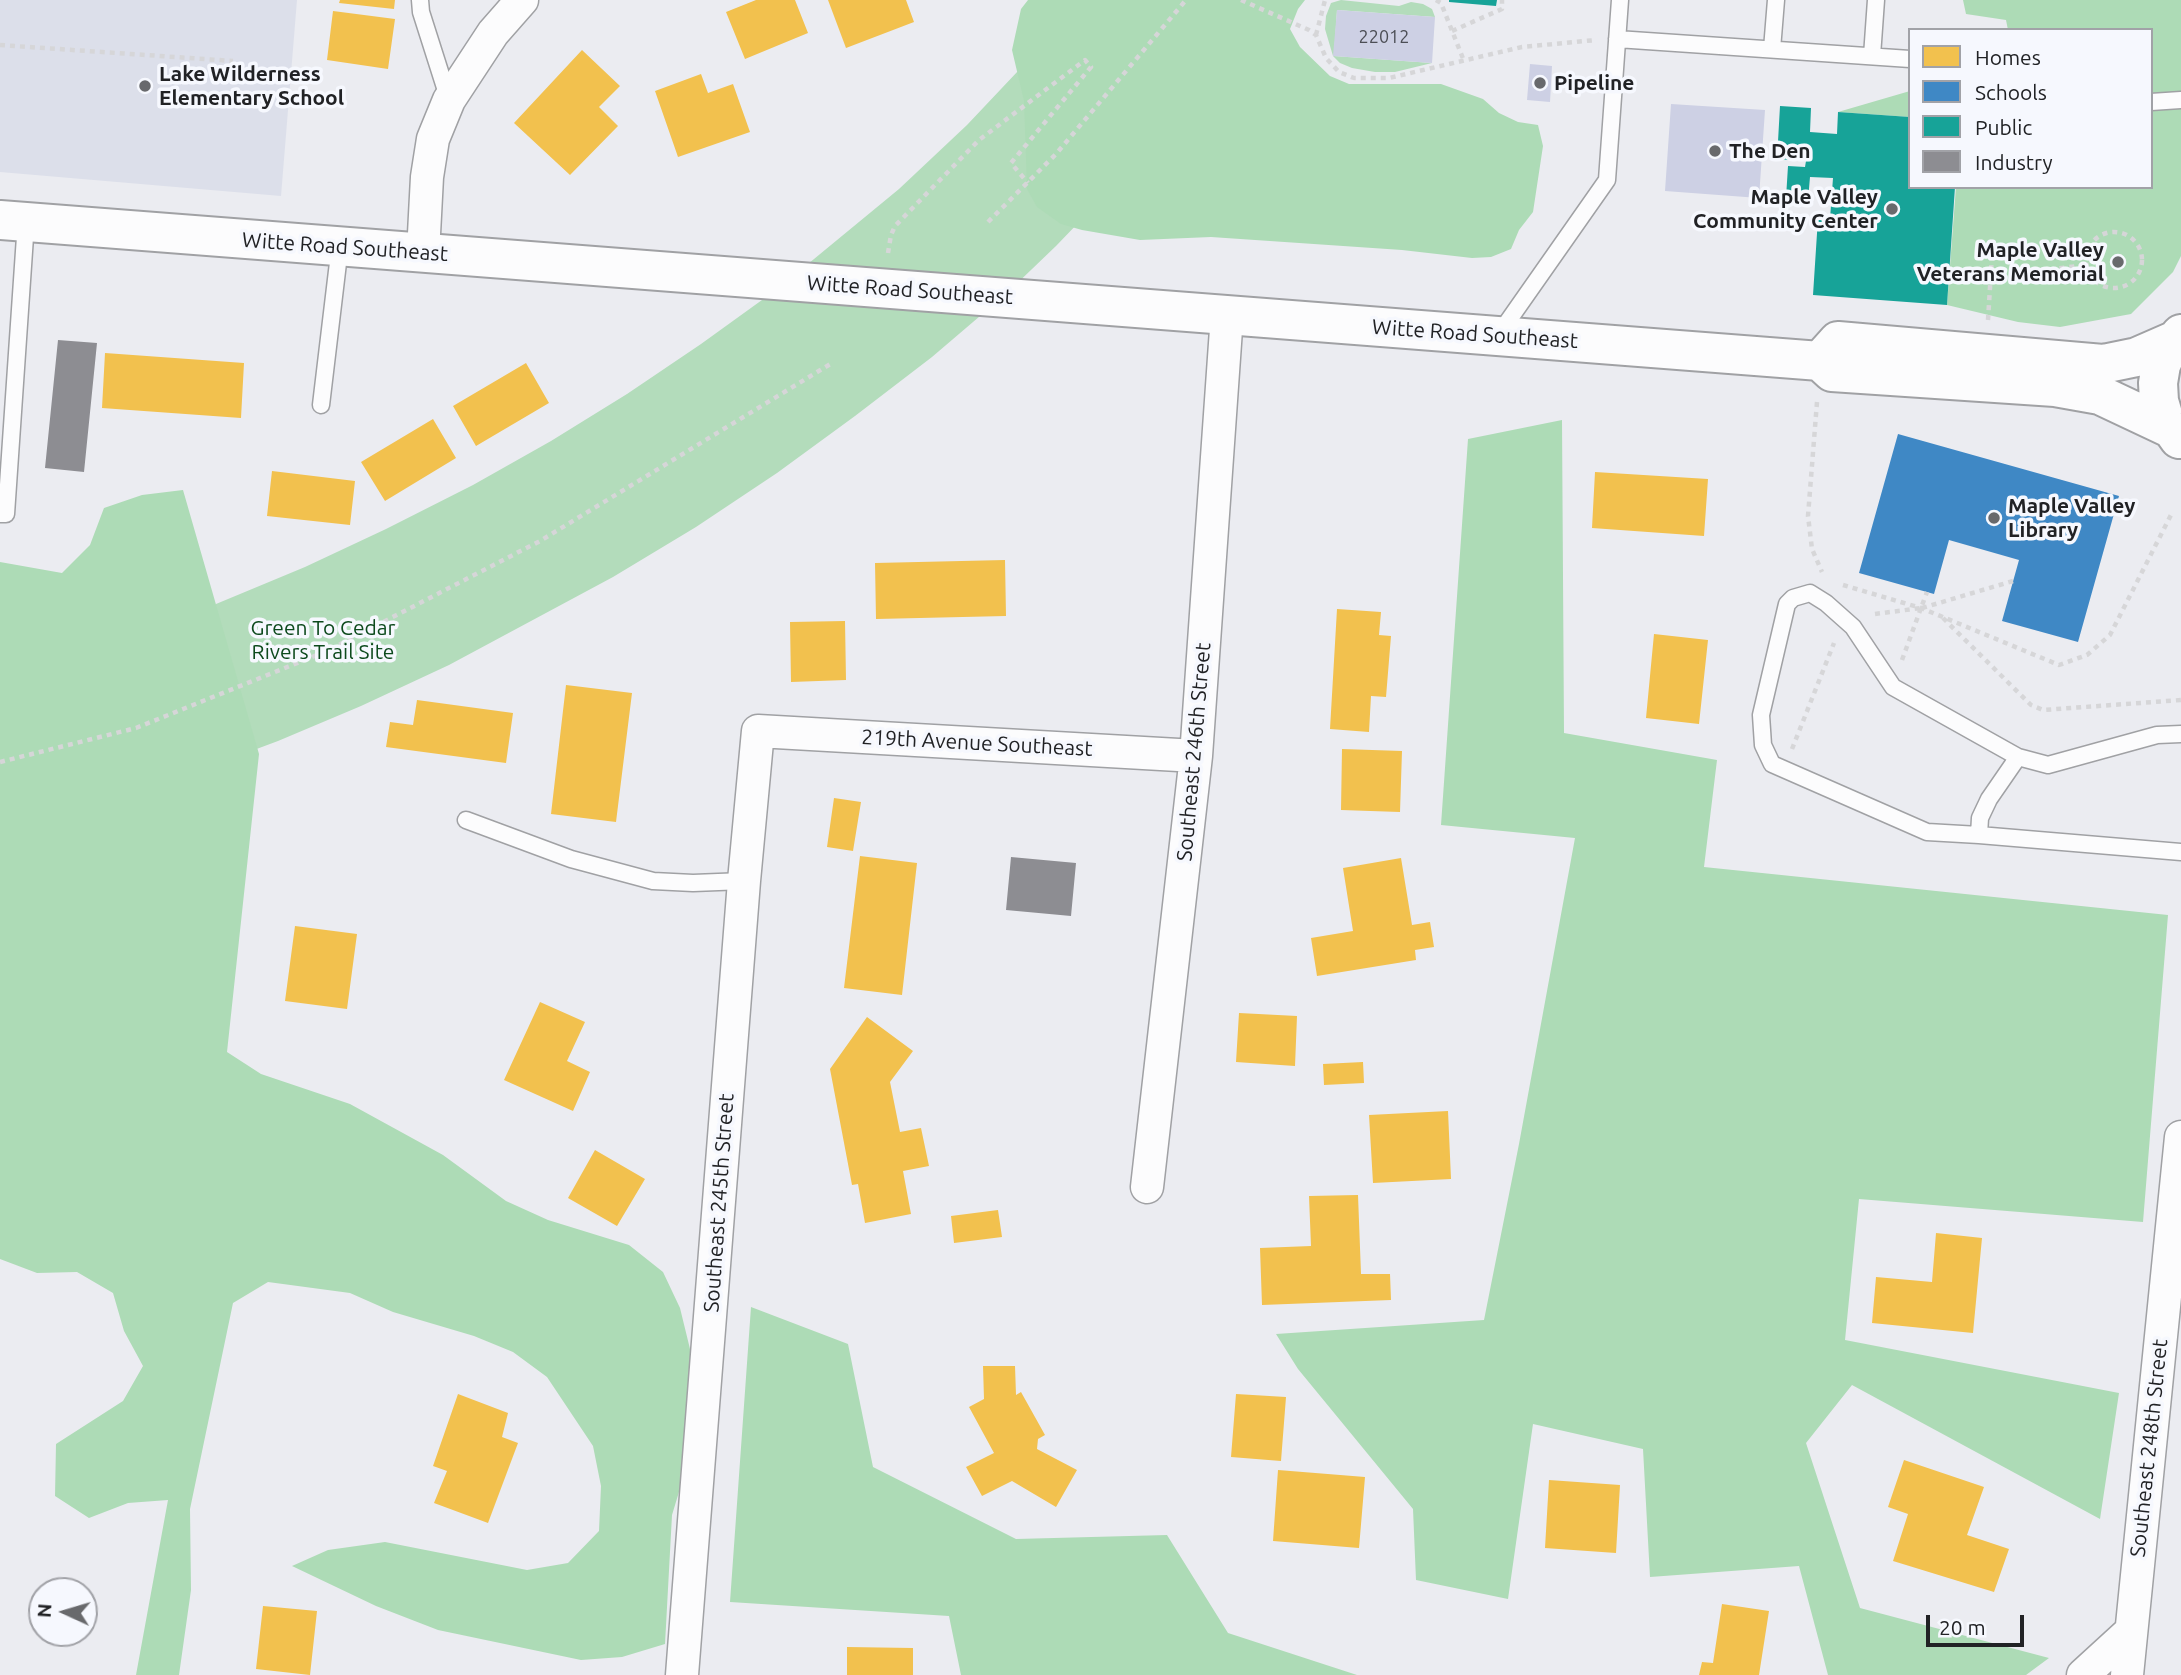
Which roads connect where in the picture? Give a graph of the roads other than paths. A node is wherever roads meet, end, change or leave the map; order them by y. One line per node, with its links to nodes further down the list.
1 (421, 0): 10 (lane)
2 (522, 0): 10 (street)
3 (1620, 0): 6 (lane)
4 (1776, 0): 7 (lane)
5 (1876, 0): 8 (lane)
6 (1617, 39): 7 (lane); 17 (lane)
7 (1772, 50): 8 (lane)
8 (1872, 56): 9 (lane)
9 (1908, 59)
10 (449, 100): 15 (street)
11 (2181, 100): 12 (lane)
12 (2153, 102)
13 (13, 221): 14 (street, Witte Road Southeast); 22 (lane)
14 (340, 246): 15 (street, Witte Road Southeast); 20 (lane)
15 (423, 253): 16 (street, Witte Road Southeast)
16 (1227, 314): 17 (street, Witte Road Southeast); 25 (street, Southeast 246th Street)
17 (1498, 336): 19 (street, Witte Road Southeast)
18 (2179, 336): 19 (street); 21 (street)
19 (1820, 361): 21 (street, Witte Road Southeast)
20 (321, 405)
21 (2176, 438)
22 (0, 514)
23 (758, 731): 25 (street, 219th Avenue Southeast); 30 (street, Southeast 245th Street)
24 (2181, 734): 26 (lane)
25 (1196, 756): 32 (street, Southeast 246th Street)
26 (2018, 757): 28 (lane); 28 (lane)
27 (466, 820): 30 (lane)
28 (1979, 835): 29 (lane)
29 (2181, 852)
30 (744, 881): 34 (street, Southeast 245th Street)
31 (2181, 1137): 33 (street, Southeast 248th Street)
32 (1147, 1187)
33 (2130, 1632): 35 (street); 36 (street, Southeast 248th Street)
34 (682, 1675)
35 (2083, 1675)
36 (2127, 1675)

